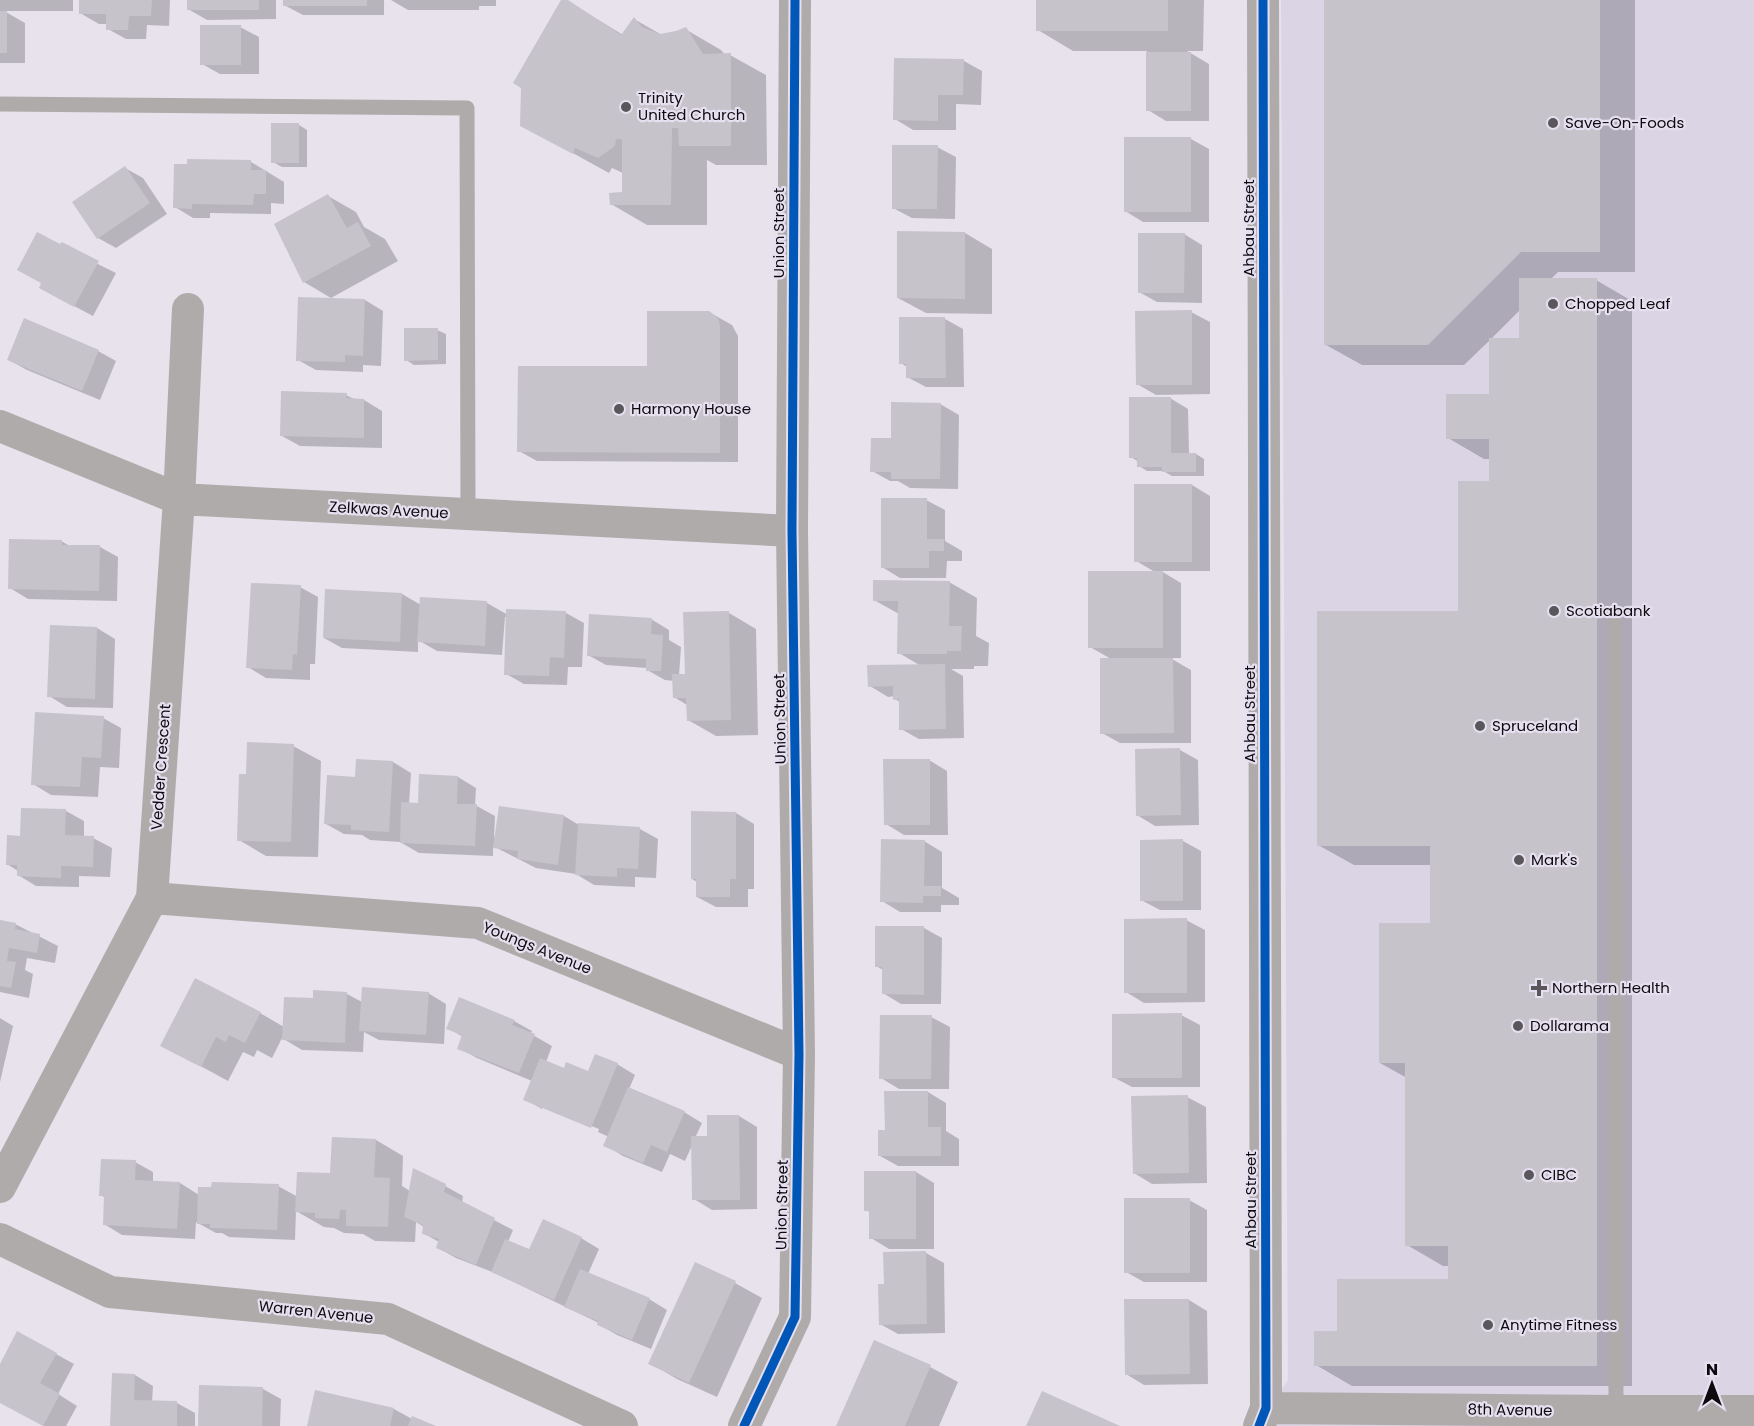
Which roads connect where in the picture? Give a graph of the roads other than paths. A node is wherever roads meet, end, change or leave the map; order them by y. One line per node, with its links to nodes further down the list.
1 (795, 0): 8 (street, Union Street)
2 (1263, 0): 16 (street, Ahbau Street)
3 (0, 104): 7 (lane)
4 (188, 309): 6 (street, Vedder Crescent)
5 (0, 426): 6 (street, Zelkwas Avenue)
6 (179, 499): 7 (street, Zelkwas Avenue); 10 (street, Vedder Crescent)
7 (468, 514): 8 (street, Zelkwas Avenue)
8 (792, 531): 11 (street, Union Street)
9 (1615, 623): 14 (lane)
10 (152, 898): 11 (street, Youngs Avenue); 12 (street, Vedder Crescent)
11 (799, 1054): 18 (street, Union Street)
12 (0, 1187)
13 (0, 1239): 17 (street, Warren Avenue)
14 (1616, 1411): 15 (street, 8th Avenue); 16 (street, 8th Avenue)
15 (1754, 1411)
16 (1263, 1417)
17 (622, 1426)
18 (744, 1426)

